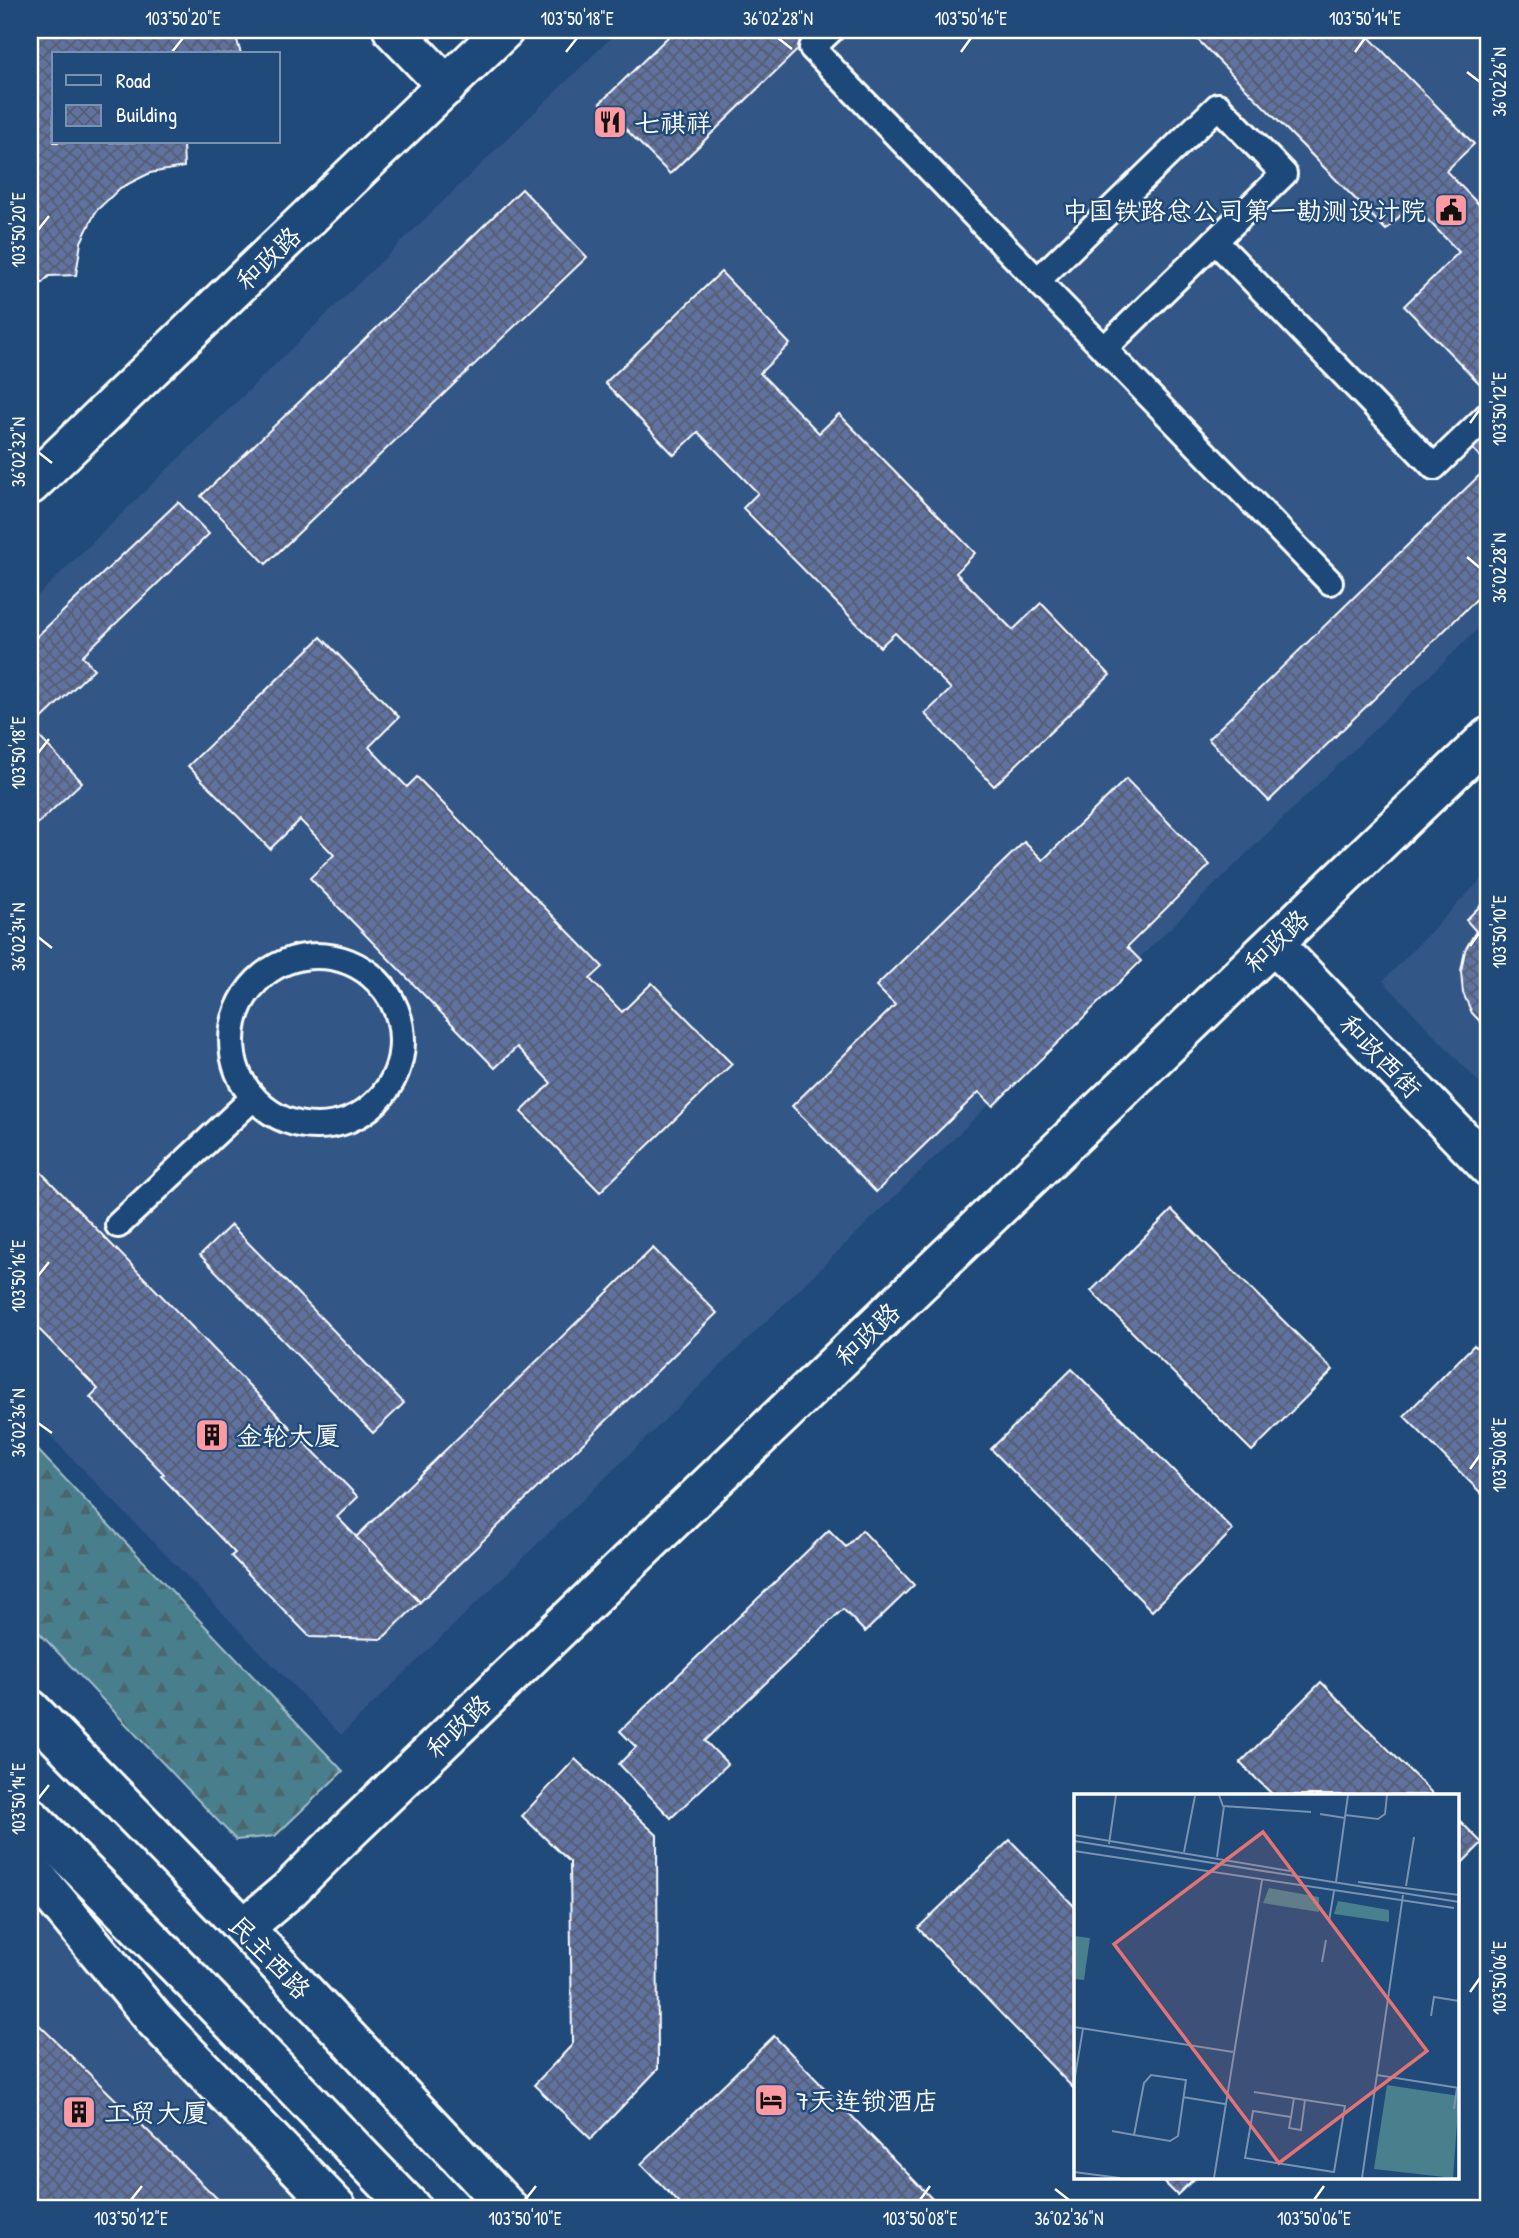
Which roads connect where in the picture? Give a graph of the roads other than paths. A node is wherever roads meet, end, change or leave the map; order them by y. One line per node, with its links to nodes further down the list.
1 (393, 30): 4 (main road)
2 (504, 30): 4 (main road, 和政路)
3 (831, 30): 6 (lane)
4 (447, 86): 9 (main road, 和政路)
5 (1216, 241): 6 (lane); 7 (lane); 8 (lane)
6 (1038, 280): 7 (lane)
7 (1104, 349): 10 (lane)
8 (1489, 414)
9 (30, 485)
10 (1330, 582)
11 (1489, 737): 12 (main road, 和政路)
12 (1274, 944): 14 (main road, 和政西街); 19 (main road, 和政路)
13 (253, 1098): 13 (lane); 15 (lane)
14 (1489, 1167)
15 (118, 1225)
16 (30, 1709): 19 (main road, 民主西路)
17 (30, 1817): 21 (main road)
18 (30, 1869): 20 (main road)
19 (244, 1928): 22 (main road, 民主西路)
20 (337, 2208)
21 (411, 2208)
22 (508, 2208)

